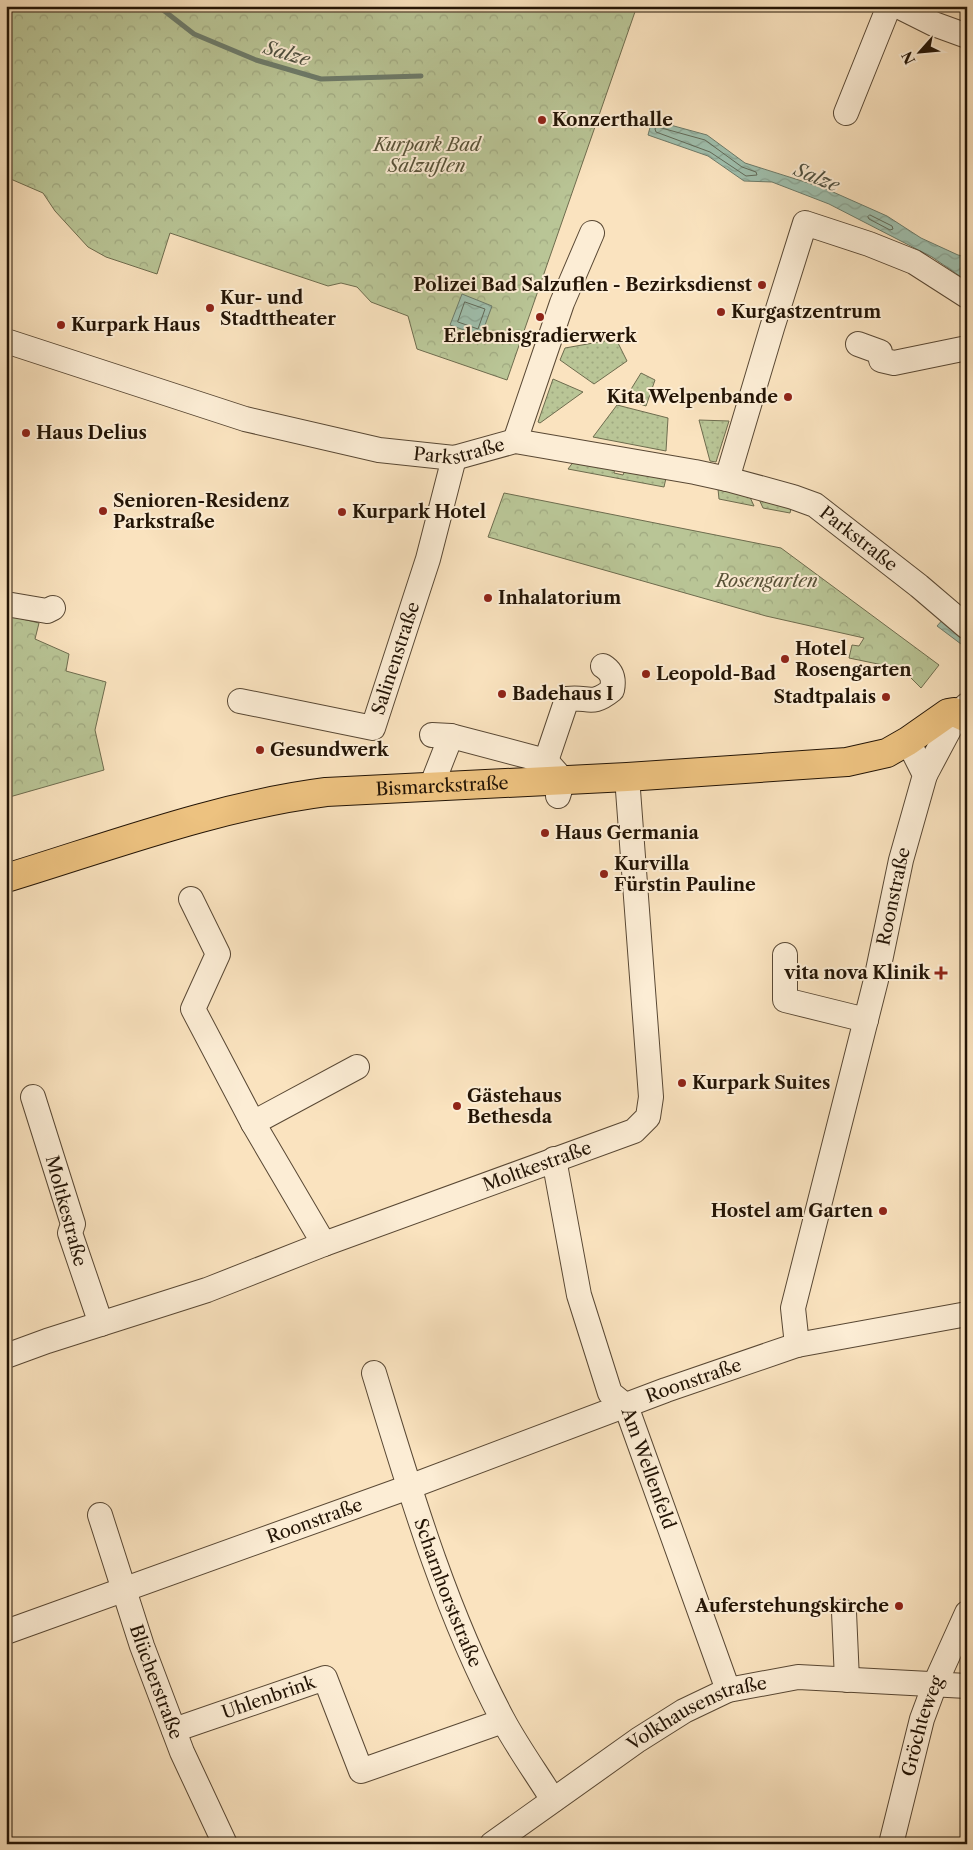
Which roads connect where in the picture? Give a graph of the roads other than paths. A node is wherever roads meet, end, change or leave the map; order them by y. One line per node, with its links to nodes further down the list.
1 (889, 6): 4 (street)
2 (898, 6): 3 (street)
3 (967, 36)
4 (846, 113)
5 (592, 233): 10 (street)
6 (967, 296): 12 (street)
7 (6, 341): 11 (street, Parkstraße)
8 (858, 344): 9 (street)
9 (967, 348)
10 (516, 441): 11 (street, Parkstraße); 12 (street, Parkstraße)
11 (454, 458): 17 (street, Salinenstraße)
12 (727, 479): 15 (street, Parkstraße)
13 (6, 604): 14 (street)
14 (53, 608)
15 (967, 627)
16 (603, 666): 22 (street)
17 (240, 702)
18 (964, 712): 19 (main road); 20 (street, Roonstraße)
19 (898, 747): 20 (street); 21 (main road, Bismarckstraße)
20 (925, 775): 27 (street, Roonstraße)
21 (627, 777): 22 (main road, Bismarckstraße); 31 (street, Moltkestraße)
22 (556, 779): 23 (main road, Bismarckstraße); 23 (street)
23 (431, 787): 24 (main road, Bismarckstraße)
24 (6, 878)
25 (191, 899): 30 (street)
26 (785, 955): 27 (street)
27 (866, 1020): 35 (street, Roonstraße)
28 (357, 1067): 30 (street)
29 (33, 1097): 34 (street, Moltkestraße)
30 (253, 1123): 32 (street)
31 (554, 1159): 32 (street, Moltkestraße); 38 (street, Am Wellenfeld)
32 (324, 1244): 34 (street, Moltkestraße)
33 (967, 1314): 35 (street)
34 (101, 1324): 36 (street, Moltkestraße)
35 (797, 1345): 38 (street, Roonstraße)
36 (6, 1356)
37 (374, 1373): 39 (street, Scharnhorststraße)
38 (626, 1406): 39 (street, Roonstraße); 48 (street, Am Wellenfeld)
39 (409, 1488): 41 (street, Roonstraße); 49 (street, Scharnhorststraße)
40 (100, 1515): 41 (street, Blücherstraße)
41 (125, 1589): 44 (street, Roonstraße); 50 (street, Blücherstraße)
42 (844, 1612): 45 (street)
43 (967, 1613): 46 (street, Gröchteweg)
44 (6, 1632)
45 (847, 1680): 46 (street, Volkhausenstraße); 48 (street, Volkhausenstraße)
46 (935, 1684): 47 (street, Volkhausenstraße); 54 (street, Gröchteweg)
47 (967, 1686)
48 (728, 1690): 51 (street, Volkhausenstraße)
49 (503, 1721): 50 (street, Uhlenbrink); 51 (street, Scharnhorststraße)
50 (174, 1730): 52 (street, Blücherstraße)
51 (553, 1800): 53 (street, Volkhausenstraße)
52 (225, 1844)
53 (492, 1844)
54 (891, 1844)

